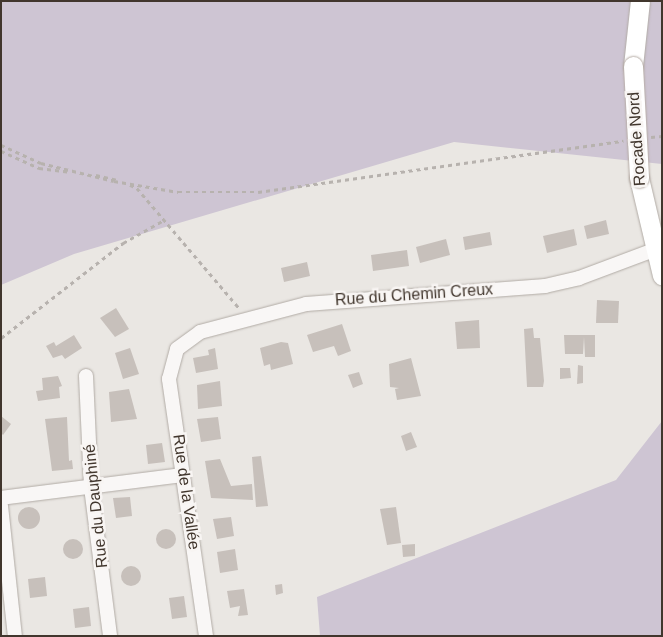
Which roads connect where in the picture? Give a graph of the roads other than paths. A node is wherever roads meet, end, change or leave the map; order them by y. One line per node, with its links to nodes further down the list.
1 (640, 1): 2 (main road, Rocade Nord, bridge)
2 (654, 250): 3 (main road, Rocade Nord); 4 (street, Rue du Chemin Creux)
3 (662, 275)
4 (177, 349): 6 (street, Rue de la Vallée)
5 (86, 376): 7 (street, Rue du Dauphiné)
6 (184, 475): 7 (street); 12 (street, Rue de la Vallée)
7 (91, 487): 8 (street); 11 (street, Rue du Dauphiné)
8 (1, 498)
9 (1, 506): 10 (street)
10 (15, 636)
11 (110, 636)
12 (206, 636)

